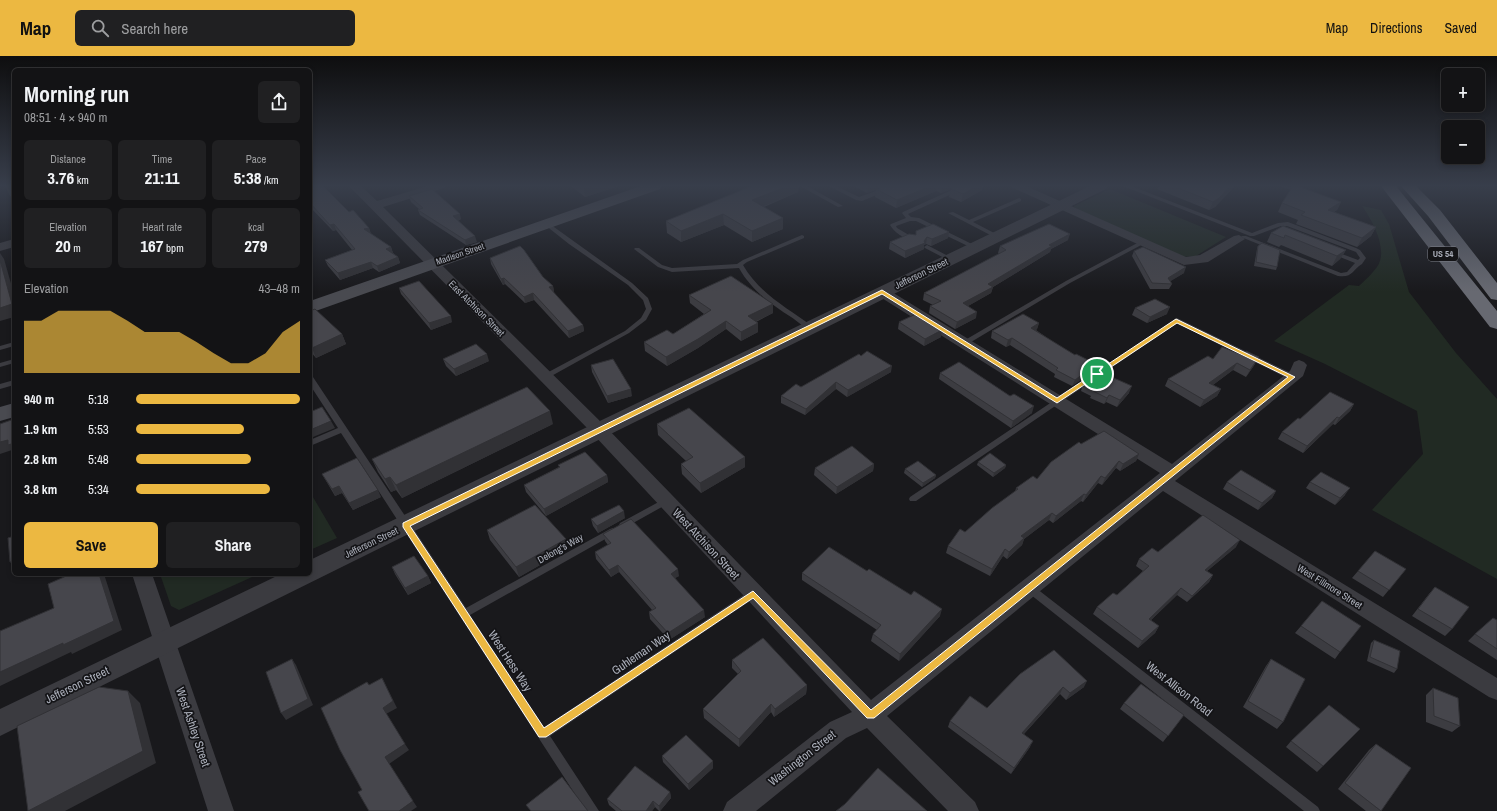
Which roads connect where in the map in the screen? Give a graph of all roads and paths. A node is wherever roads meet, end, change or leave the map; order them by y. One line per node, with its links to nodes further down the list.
1 (392, 221): 28 (street, East Atchison Street)
2 (555, 221): 11 (main road, Madison Street)
3 (903, 221): 18 (lane)
4 (920, 221): 23 (lane)
5 (1027, 221): 15 (street, Jefferson Street)
6 (1097, 221): 19 (street)
7 (1217, 221): 14 (lane)
8 (1416, 221): 33 (highway, US 54)
9 (1440, 221): 31 (highway, US 54)
10 (969, 222): 15 (lane)
11 (547, 224): 28 (main road, Madison Street); 41 (lane)
12 (1271, 228): 13 (lane); 14 (lane); 27 (lane)
13 (1278, 231)
14 (1252, 235): 17 (lane)
15 (996, 236): 23 (street, Jefferson Street)
16 (802, 237): 29 (lane)
17 (1242, 238): 19 (street); 27 (lane)
18 (912, 239)
19 (1143, 242): 35 (lane)
20 (12, 244): 21 (street)
21 (0, 247)
22 (927, 247): 26 (lane)
23 (974, 248): 26 (street, Jefferson Street)
24 (637, 249): 29 (lane)
25 (1323, 249): 27 (lane)
26 (950, 259): 30 (street, Jefferson Street)
27 (1360, 263)
28 (434, 264): 32 (main road, Madison Street); 41 (street, East Atchison Street)
29 (740, 266): 34 (lane)
30 (882, 292): 34 (street, Jefferson Street); 35 (street, West Fillmore Street)
31 (1497, 295)
32 (312, 305)
33 (1497, 323)
34 (810, 327): 49 (street, Jefferson Street)
35 (964, 343): 45 (street, West Fillmore Street)
36 (12, 345): 37 (lane)
37 (0, 348)
38 (12, 362): 39 (lane)
39 (0, 365)
40 (1295, 371): 45 (lane); 51 (street, Washington Street)
41 (546, 377): 49 (street, East Atchison Street)
42 (312, 382): 48 (lane, West Hess Way)
43 (12, 383): 44 (lane)
44 (0, 387)
45 (1057, 401): 51 (street, West Fillmore Street); 52 (lane)
46 (12, 411): 47 (main road)
47 (0, 414)
48 (343, 429): 50 (lane); 54 (lane, West Hess Way)
49 (599, 430): 53 (street, West Atchison Street); 54 (street, Jefferson Street)
50 (312, 442)
51 (1168, 477): 58 (street, Washington Street); 62 (street, West Fillmore Street)
52 (913, 499)
53 (666, 501): 59 (street, West Atchison Street); 60 (lane, Delong's Way)
54 (406, 525): 55 (street, Jefferson Street); 60 (lane, West Hess Way)
55 (312, 570)
56 (143, 576): 61 (street, West Ashley Street)
57 (301, 576): 61 (street, Jefferson Street)
58 (1029, 588): 63 (street, Washington Street); 70 (lane, West Allison Road)
59 (753, 594): 63 (street, West Atchison Street); 65 (lane, Guhleman Way)
60 (464, 614): 65 (lane, West Hess Way)
61 (165, 642): 64 (street, Jefferson Street); 66 (street, West Ashley Street)
62 (1497, 690)
63 (870, 716): 68 (street, Washington Street); 69 (street, West Atchison Street)
64 (0, 723)
65 (542, 734): 67 (lane, West Hess Way)
66 (221, 811)
67 (593, 811)
68 (736, 811)
69 (966, 811)
70 (1314, 811)

